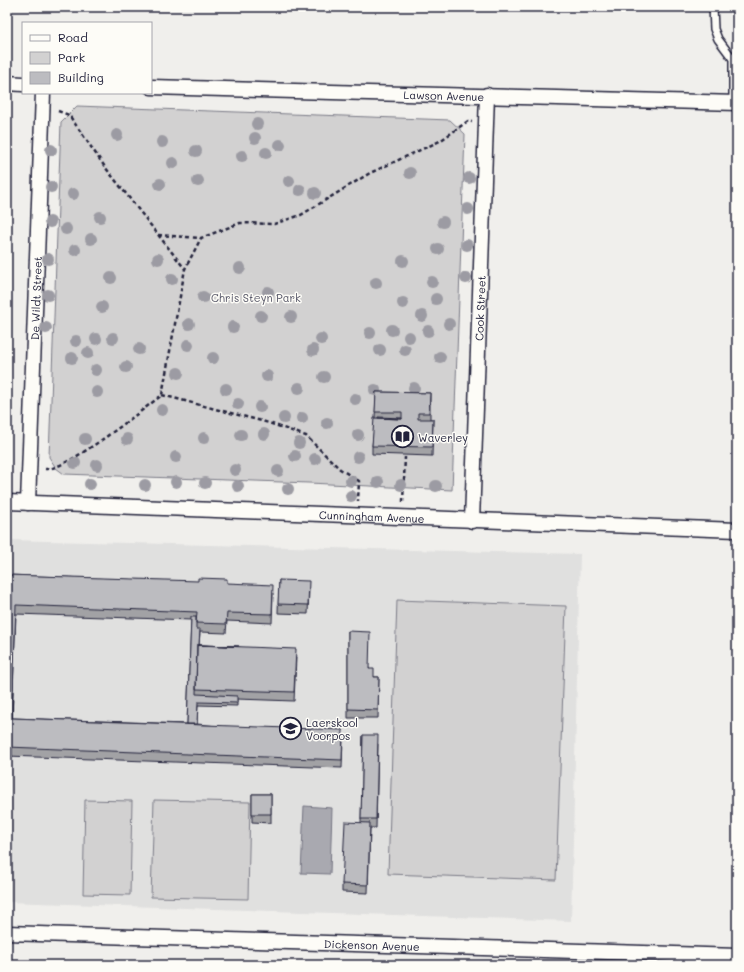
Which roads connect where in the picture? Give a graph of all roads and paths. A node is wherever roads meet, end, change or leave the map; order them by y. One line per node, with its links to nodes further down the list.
1 (713, 7): 7 (lane)
2 (7, 83): 3 (street)
3 (22, 84)
4 (152, 87): 6 (street, Lawson Avenue)
5 (43, 94): 18 (street, De Wildt Street)
6 (487, 94): 7 (street, Lawson Avenue); 9 (street, Cook Street)
7 (735, 102)
8 (69, 115): 10 (path)
9 (486, 122): 11 (path); 20 (street, Cook Street)
10 (158, 235): 11 (path); 12 (path)
11 (201, 238): 12 (path)
12 (185, 270): 13 (path)
13 (162, 395): 15 (path); 19 (path)
14 (405, 457): 16 (path)
15 (58, 466)
16 (404, 489)
17 (7, 502): 18 (street, Cunningham Avenue)
18 (28, 503): 20 (street, Cunningham Avenue)
19 (357, 507)
20 (472, 521): 21 (street, Cunningham Avenue)
21 (737, 530)
22 (7, 933): 23 (street, Dickenson Avenue)
23 (737, 956)

